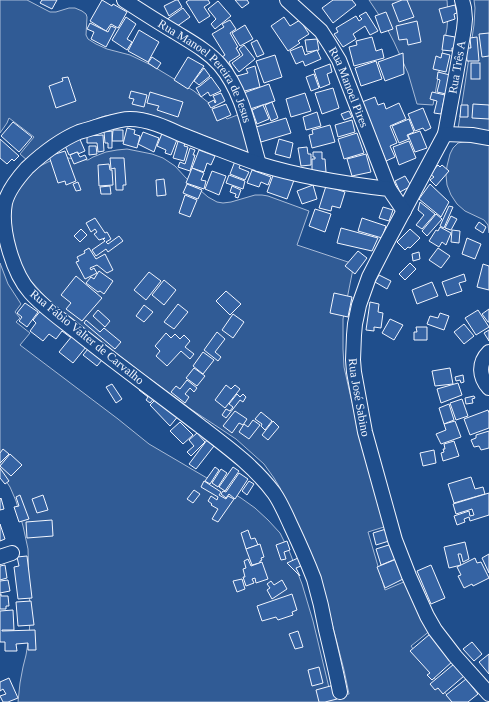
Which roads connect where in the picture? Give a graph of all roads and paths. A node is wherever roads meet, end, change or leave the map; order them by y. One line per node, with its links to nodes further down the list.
1 (124, 0): 6 (street, Rua Manoel Pereira de Jesus)
2 (287, 0): 7 (street, Rua Manoel Pires)
3 (462, 0): 4 (street, Rua Três A)
4 (445, 134): 5 (street); 8 (street, Rua José Sabino)
5 (489, 138)
6 (259, 164): 7 (street, Rua Fábio Valter de Carvalho); 11 (street, Rua Fábio Valter de Carvalho)
7 (389, 189): 8 (street)
8 (404, 212): 12 (street, Rua José Sabino)
9 (489, 352): 10 (street)
10 (489, 388)
11 (340, 692)
12 (489, 694)

